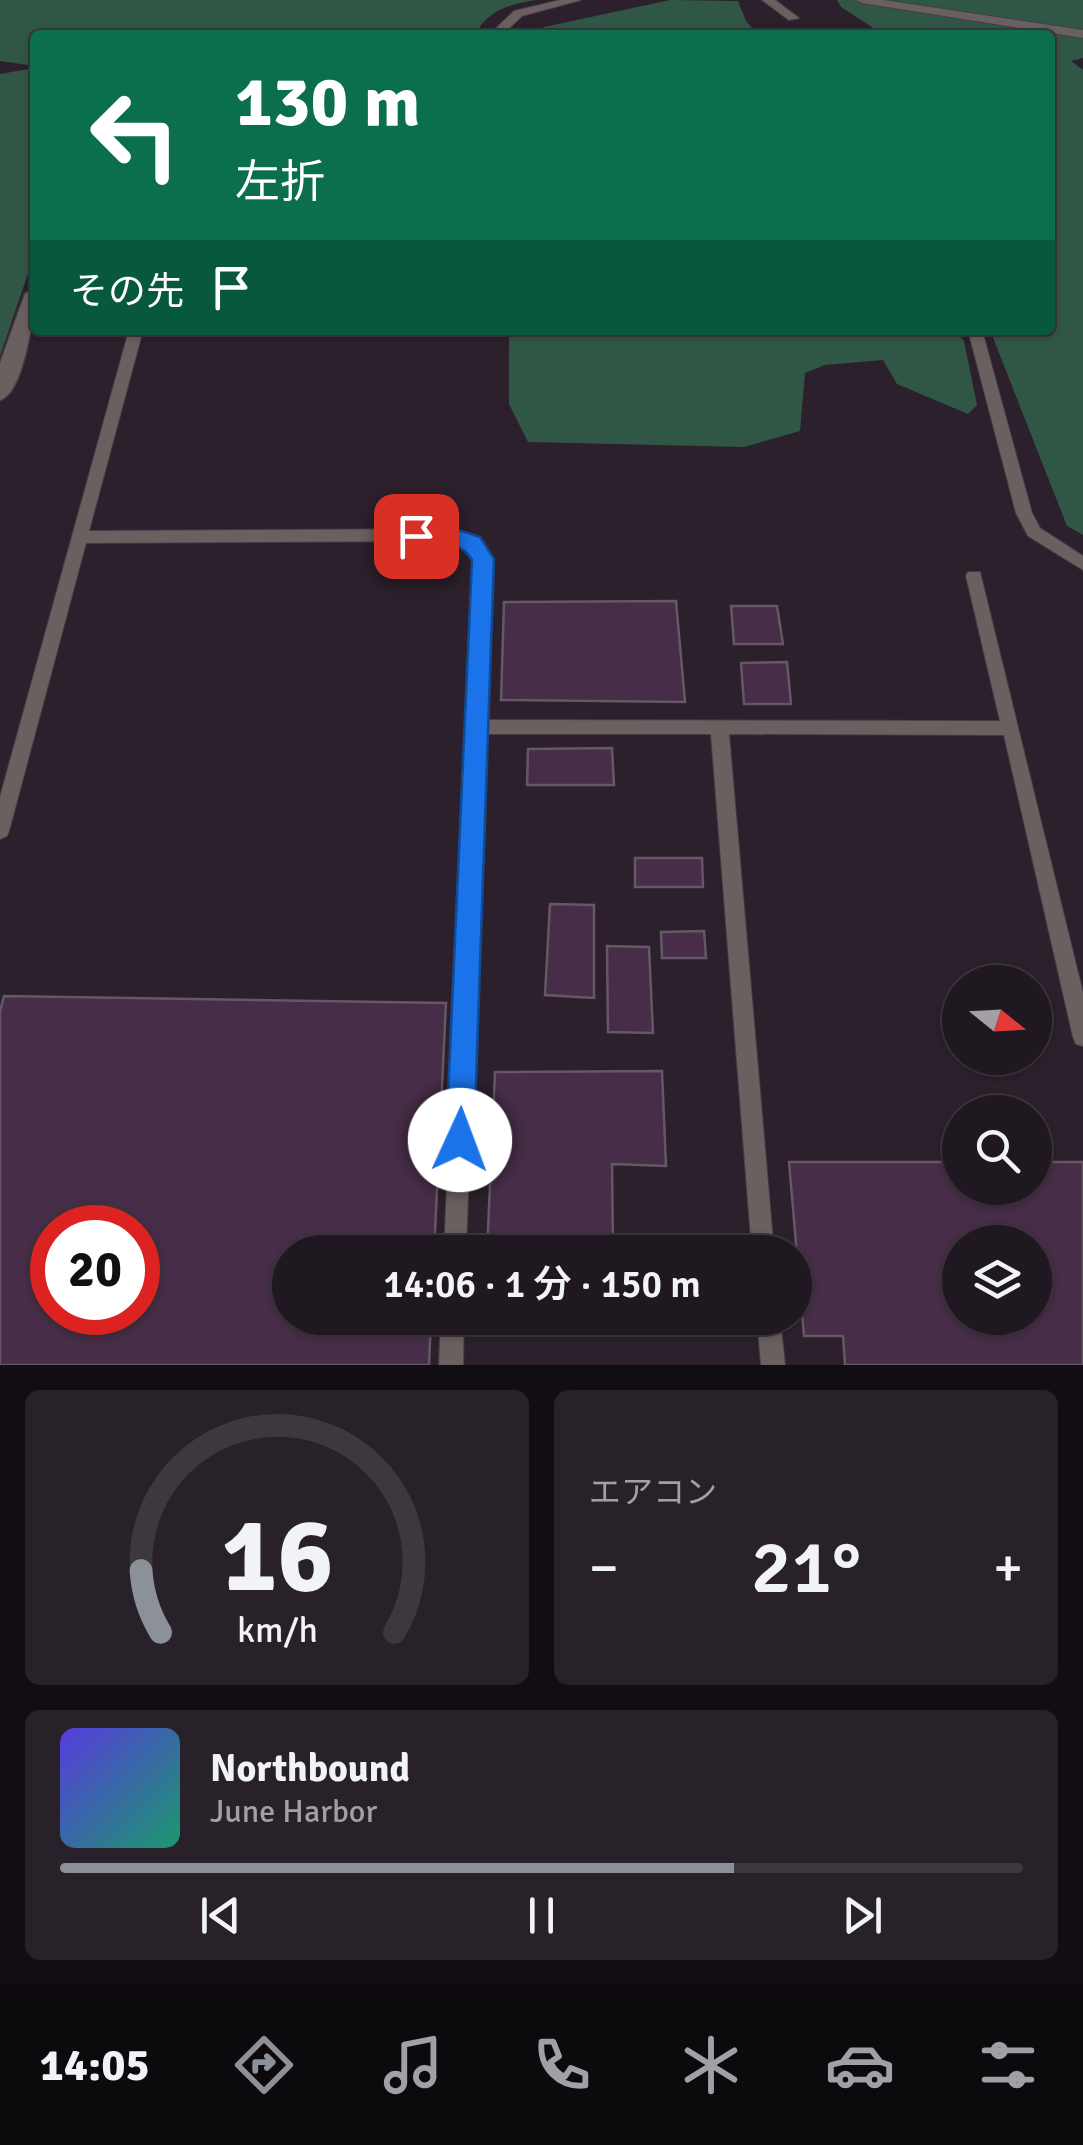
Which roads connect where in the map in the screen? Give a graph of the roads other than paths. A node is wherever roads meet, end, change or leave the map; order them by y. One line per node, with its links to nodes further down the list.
1 (575, 0): 6 (lane)
2 (768, 0): 4 (lane)
3 (862, 0): 7 (lane)
4 (781, 4): 5 (lane)
5 (793, 18)
6 (500, 30)
7 (1083, 34)
8 (30, 308): 11 (street)
9 (135, 335): 12 (lane)
10 (976, 335): 13 (lane)
11 (0, 394)
12 (80, 536): 15 (lane); 18 (lane)
13 (1083, 564)
14 (974, 576): 17 (lane)
15 (476, 727): 16 (lane); 20 (lane)
16 (719, 727): 17 (lane); 21 (lane)
17 (1012, 728): 19 (lane)
18 (0, 831)
19 (1083, 1036)
20 (456, 1235)
21 (762, 1235)
22 (452, 1335): 24 (lane)
23 (770, 1335): 25 (lane)
24 (451, 1365)
25 (773, 1365)

